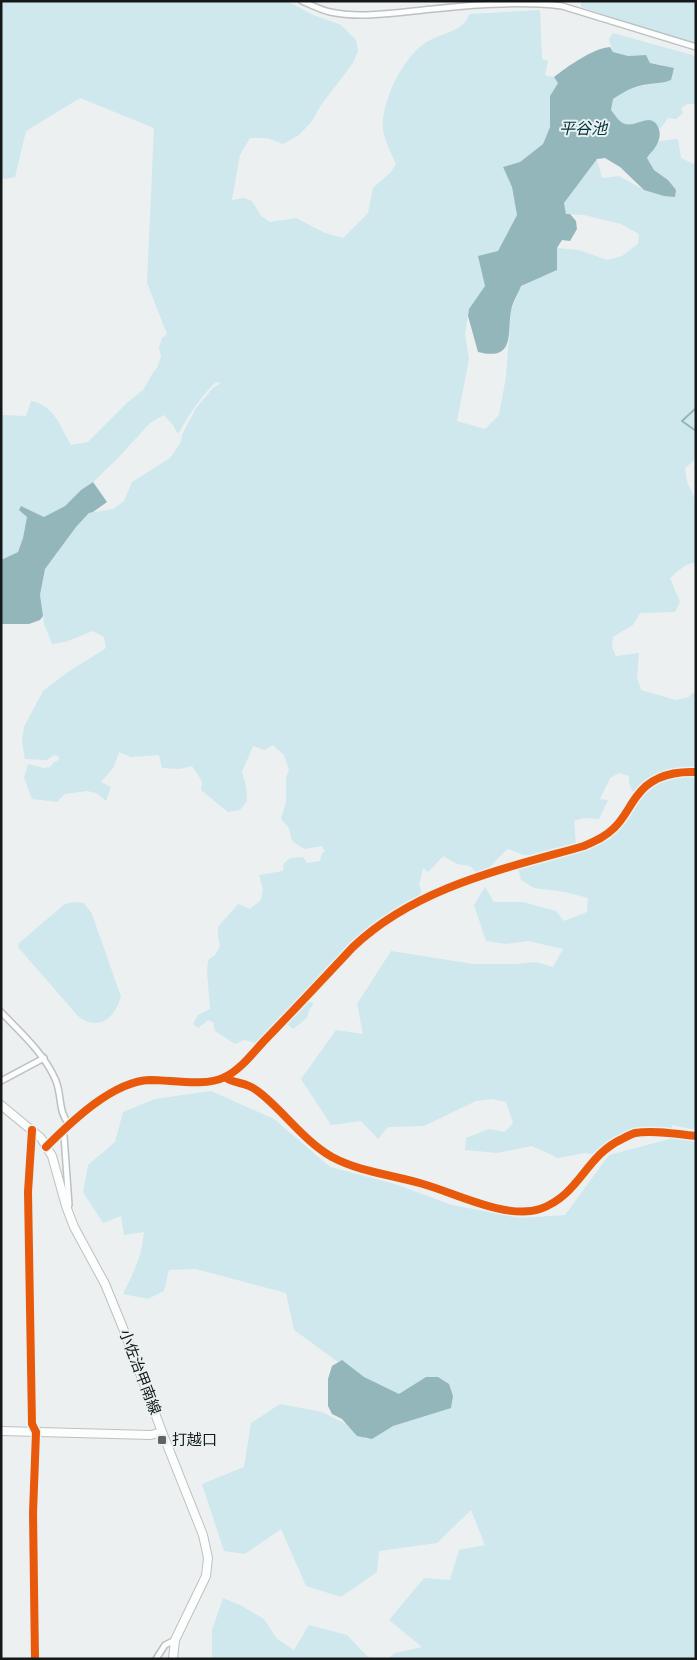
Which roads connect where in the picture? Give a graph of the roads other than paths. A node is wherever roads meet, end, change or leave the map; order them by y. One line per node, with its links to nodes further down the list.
1 (302, 1): 2 (street)
2 (696, 47)
3 (696, 772): 6 (street)
4 (1, 1012): 5 (street)
5 (44, 1058): 7 (street); 9 (street)
6 (225, 1077): 9 (street); 12 (street)
7 (1, 1081)
8 (1, 1105): 10 (street, 小佐治甲南線)
9 (69, 1124): 11 (street)
10 (32, 1130): 13 (street, 小佐治甲南線); 16 (street)
11 (62, 1131): 13 (street); 14 (street)
12 (696, 1136)
13 (46, 1147): 14 (street, 小佐治甲南線)
14 (66, 1206): 17 (street, 小佐治甲南線)
15 (1, 1431): 16 (street)
16 (36, 1432): 17 (street); 19 (street)
17 (162, 1432): 18 (street, 小佐治甲南線)
18 (175, 1640): 20 (street); 21 (street, 小佐治甲南線)
19 (35, 1659)
20 (156, 1659)
21 (173, 1659)

